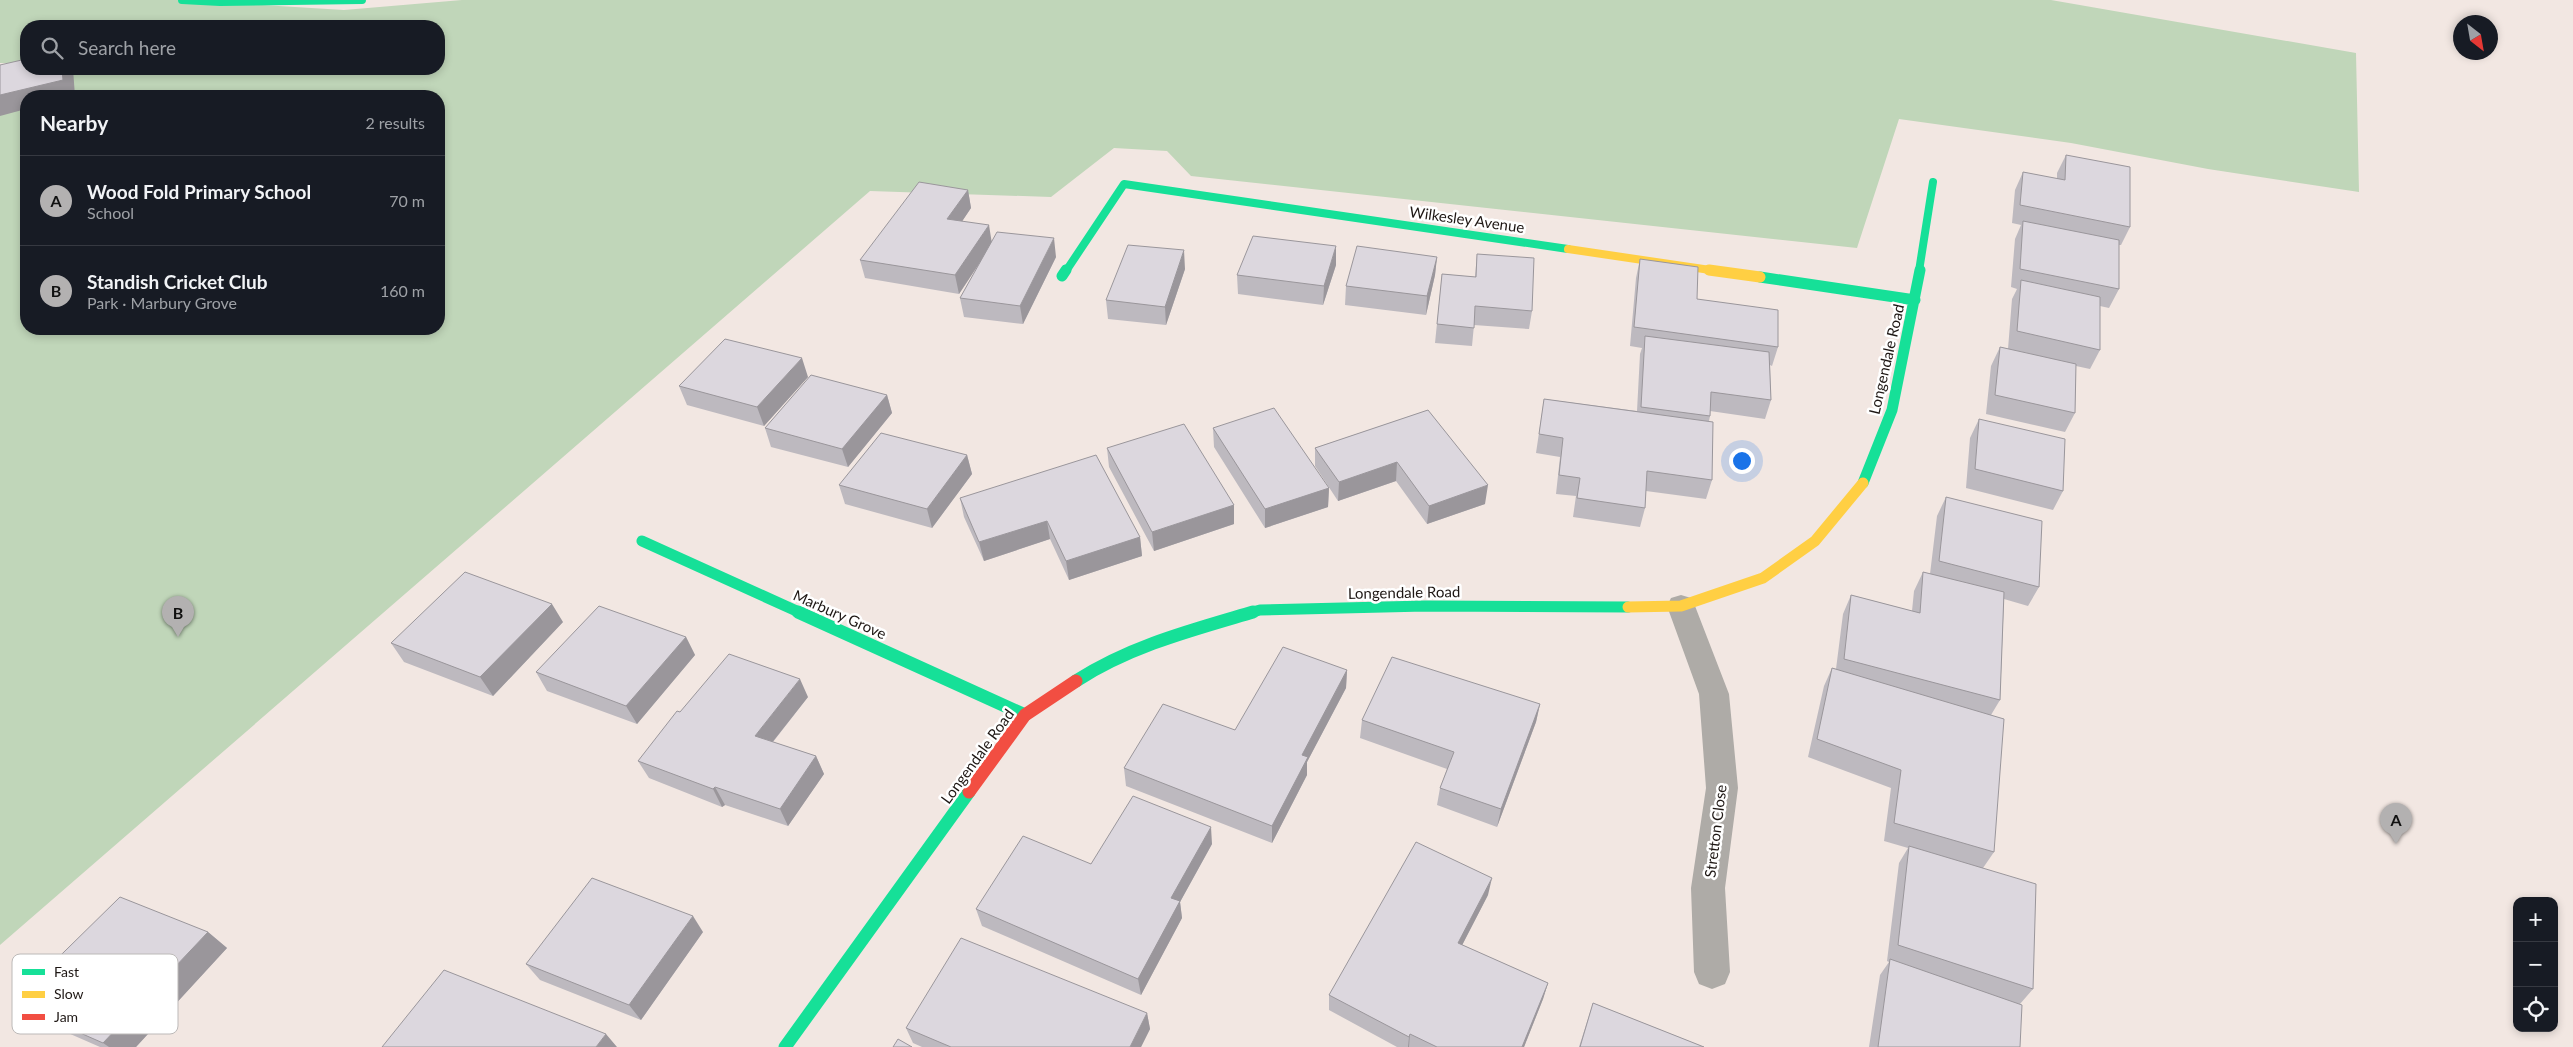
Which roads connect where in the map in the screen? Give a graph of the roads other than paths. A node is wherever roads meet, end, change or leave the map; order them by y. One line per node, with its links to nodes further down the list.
1 (182, 0): 2 (street)
2 (362, 0)
3 (1933, 182): 5 (street, Longendale Road)
4 (1062, 276): 5 (street, Wilkesley Avenue)
5 (1916, 300): 7 (street, Longendale Road)
6 (642, 540): 8 (street, Marbury Grove)
7 (1681, 606): 8 (street, Longendale Road); 9 (street, Stretton Close)
8 (1025, 715): 10 (street, Longendale Road)
9 (1712, 972)
10 (785, 1047)

